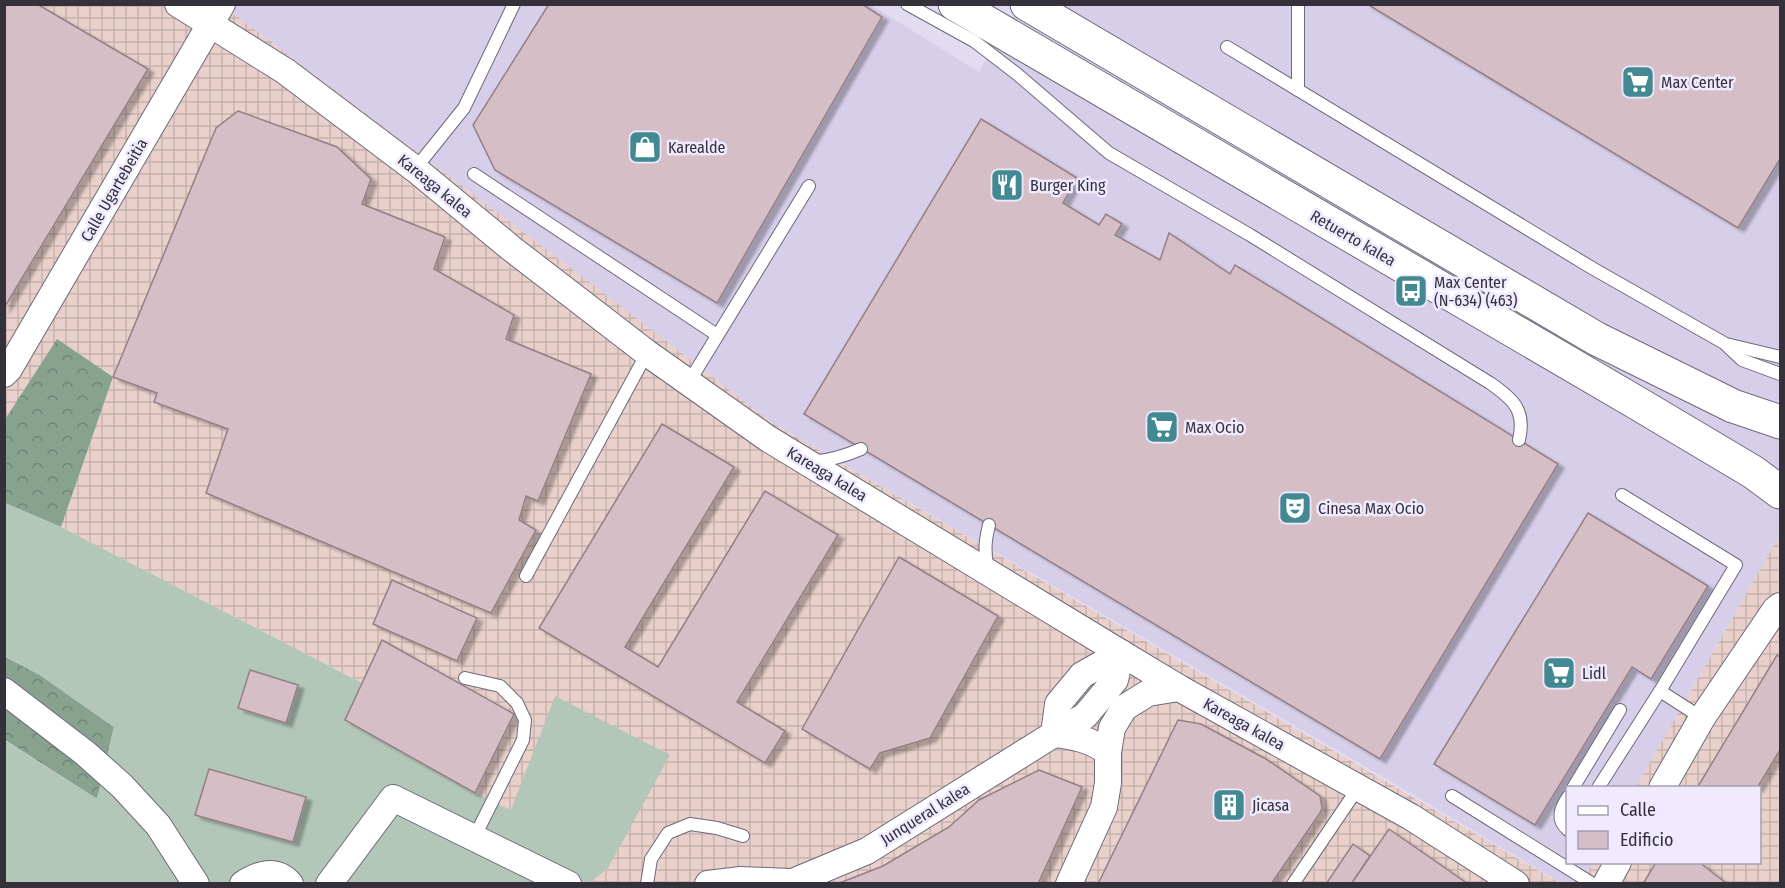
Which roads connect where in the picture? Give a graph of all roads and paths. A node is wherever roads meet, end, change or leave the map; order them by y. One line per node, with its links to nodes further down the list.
1 (178, 4): 7 (street, Kareaga kalea)
2 (514, 4): 10 (lane)
3 (908, 4): 21 (lane)
4 (955, 4): 24 (main road, Retuerto kalea)
5 (1027, 4): 20 (main road)
6 (1298, 4): 9 (lane)
7 (216, 14): 10 (street, Kareaga kalea); 17 (street, Calle Ugartebeitia)
8 (1227, 47): 9 (lane)
9 (1298, 90): 14 (lane)
10 (415, 169): 15 (street, Kareaga kalea)
11 (474, 174): 13 (lane)
12 (809, 186): 13 (lane)
13 (717, 335): 19 (lane)
14 (1724, 343): 16 (lane); 18 (lane)
15 (647, 353): 19 (street, Kareaga kalea); 28 (lane)
16 (1780, 357)
17 (4, 374)
18 (1780, 374)
19 (689, 382): 23 (street, Kareaga kalea)
20 (1780, 422)
21 (1519, 440)
22 (861, 449): 23 (lane)
23 (807, 462): 27 (street, Kareaga kalea)
24 (1780, 492)
25 (1622, 495): 34 (lane)
26 (989, 525): 27 (lane)
27 (989, 573): 30 (street, Kareaga kalea)
28 (526, 576)
29 (1780, 606): 36 (street)
30 (1121, 653): 32 (street, Kareaga kalea); 37 (street)
31 (465, 678): 47 (lane)
32 (1179, 687): 38 (street); 42 (street, Kareaga kalea)
33 (4, 691): 50 (street)
34 (1660, 691): 36 (lane); 40 (lane)
35 (1620, 710): 39 (lane)
36 (1702, 718): 41 (street)
37 (1054, 734): 38 (street); 49 (street, Junqueral kalea)
38 (1108, 752): 57 (street)
39 (1574, 786)
40 (1599, 786)
41 (1663, 786)
42 (1358, 788): 58 (lane); 59 (street, Kareaga kalea)
43 (1452, 796): 60 (lane)
44 (1566, 801): 45 (lane)
45 (1566, 829)
46 (743, 836): 55 (lane)
47 (474, 838): 53 (street); 54 (street)
48 (1617, 864): 61 (street)
49 (789, 883): 56 (street, Junqueral kalea)
50 (196, 884)
51 (243, 884): 52 (street)
52 (290, 884)
53 (328, 884)
54 (568, 884)
55 (647, 884)
56 (708, 884)
57 (1069, 884)
58 (1293, 884)
59 (1516, 884)
60 (1593, 884)
61 (1606, 884)

